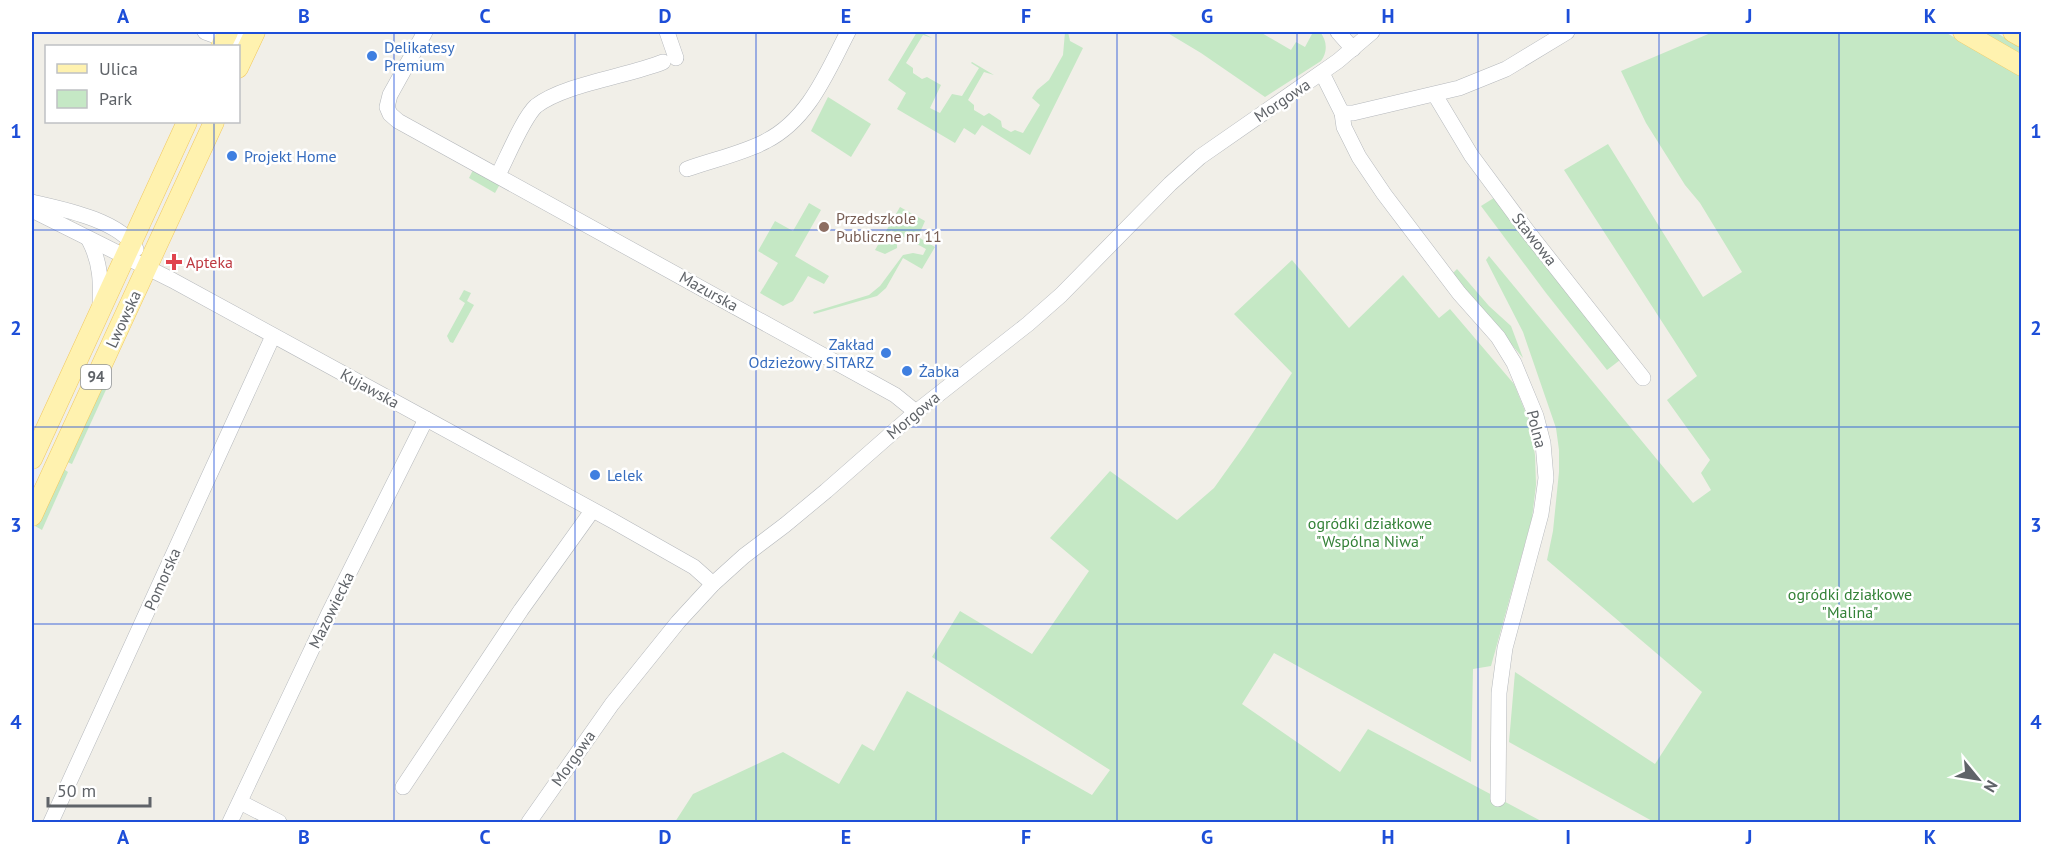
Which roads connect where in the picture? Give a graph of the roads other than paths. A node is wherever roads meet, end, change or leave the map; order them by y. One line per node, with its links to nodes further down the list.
1 (206, 32): 12 (street)
2 (424, 32): 22 (street, Mazurska)
3 (668, 32): 22 (street)
4 (848, 32): 21 (street)
5 (1338, 32): 13 (street)
6 (1372, 32): 13 (street, Morgowa)
7 (1567, 32): 17 (street)
8 (1963, 32): 15 (main road)
9 (2013, 32): 11 (main road)
10 (253, 36): 12 (street); 14 (main road)
11 (2022, 36)
12 (225, 39)
13 (1353, 50): 16 (street, Morgowa)
14 (240, 64)
15 (2022, 66)
16 (1322, 73): 18 (street, Polna); 33 (street, Morgowa)
17 (1435, 95): 18 (street); 32 (street, Stawowa)
18 (1342, 113): 40 (street, Polna)
19 (187, 123): 24 (main road, Lwowska / 94)
20 (214, 123): 29 (main road, Lwowska / 94)
21 (687, 169)
22 (498, 175): 33 (street, Mazurska)
23 (32, 202): 26 (street)
24 (150, 206): 26 (street); 28 (main road, Lwowska / 94)
25 (32, 210): 27 (street)
26 (108, 225): 28 (street)
27 (89, 240): 28 (street); 30 (street, Lwowska)
28 (129, 250): 29 (street); 30 (main road, Lwowska / 94)
29 (147, 268): 31 (street, Kujawska); 37 (main road, Lwowska / 94)
30 (100, 312): 35 (main road, Lwowska / 94)
31 (273, 336): 34 (street, Kujawska); 42 (street, Pomorska)
32 (1643, 378)
33 (916, 412): 38 (street, Morgowa)
34 (426, 419): 36 (street, Kujawska); 41 (street, Mazowiecka)
35 (32, 459)
36 (592, 511): 38 (street, Kujawska); 39 (street)
37 (32, 516)
38 (713, 584): 45 (street, Morgowa)
39 (403, 787)
40 (1498, 799)
41 (240, 802): 43 (street, Mazowiecka); 44 (street)
42 (51, 822)
43 (230, 822)
44 (279, 822)
45 (529, 822)

